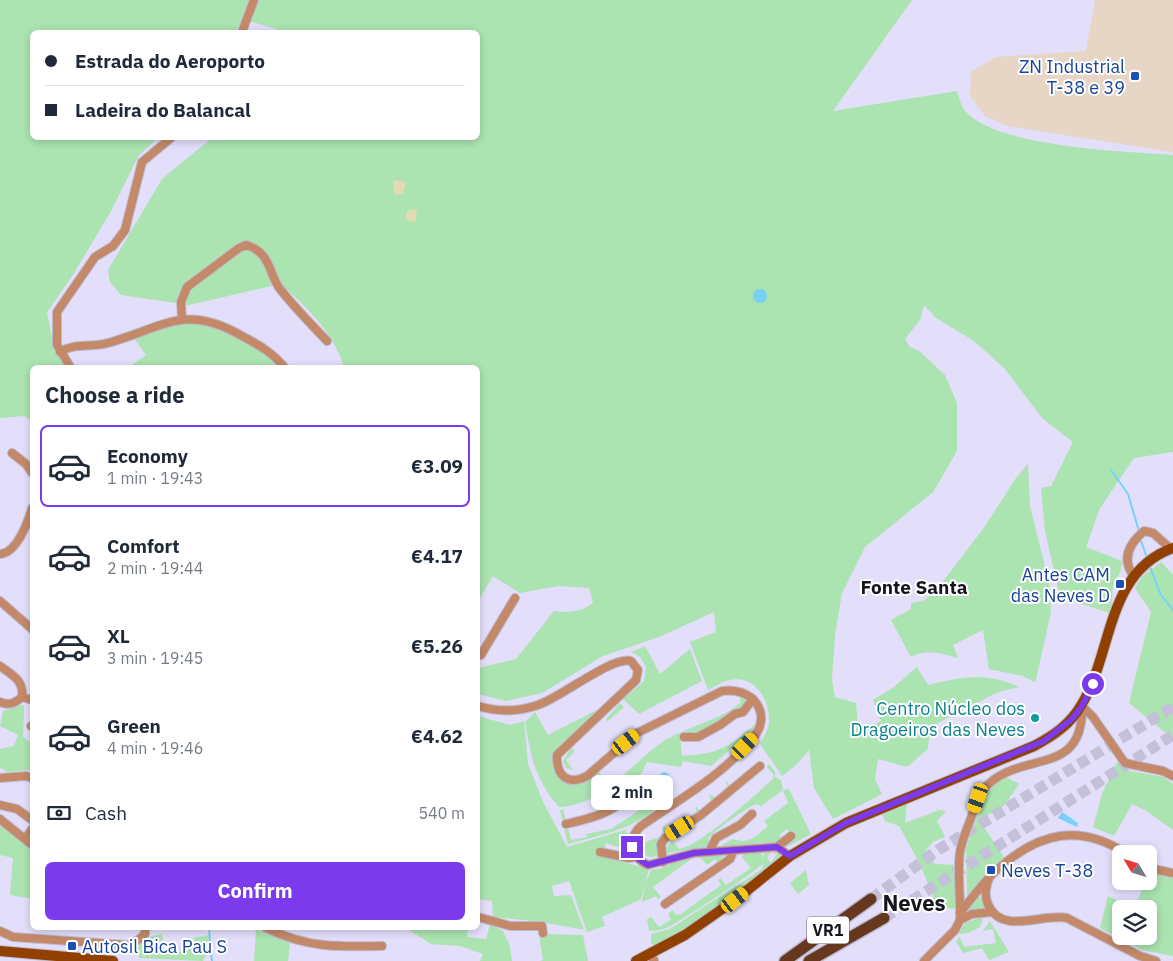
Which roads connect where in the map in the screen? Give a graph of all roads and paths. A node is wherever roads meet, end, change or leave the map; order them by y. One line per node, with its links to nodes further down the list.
1 (254, 0): 2 (street)
2 (243, 30)
3 (169, 140): 6 (street)
4 (182, 319): 5 (street); 6 (street); 8 (street)
5 (327, 341)
6 (60, 352): 7 (street)
7 (69, 365)
8 (282, 365)
9 (12, 453): 10 (street)
10 (30, 470)
11 (30, 513): 13 (street)
12 (1172, 549): 14 (main road); 14 (street)
13 (0, 554)
14 (1135, 573): 25 (main road)
15 (515, 598): 18 (street)
16 (0, 601): 17 (street)
17 (30, 627)
18 (480, 655)
19 (0, 666): 20 (street)
20 (22, 697): 21 (street); 23 (street)
21 (30, 699)
22 (753, 699): 24 (street); 26 (street); 32 (street)
23 (0, 702)
24 (480, 706)
25 (1082, 706): 28 (street); 46 (main road); 56 (street)
26 (684, 737)
27 (760, 766): 48 (street)
28 (1173, 776)
29 (30, 777): 30 (street)
30 (0, 778)
31 (0, 805): 35 (street)
32 (662, 811): 36 (street); 47 (street)
33 (752, 814): 45 (street)
34 (0, 819): 39 (street)
35 (30, 819)
36 (566, 824)
37 (30, 831): 39 (street)
38 (791, 836): 42 (street)
39 (25, 839): 40 (street)
40 (30, 843)
41 (1112, 845): 51 (street)
42 (777, 847): 43 (street); 46 (street)
43 (734, 850): 45 (street); 54 (street)
44 (600, 852): 47 (street)
45 (709, 852): 48 (street)
46 (790, 856): 53 (main road)
47 (635, 857): 48 (street)
48 (663, 862)
49 (1158, 870): 50 (street)
50 (1173, 873)
51 (989, 878): 55 (street); 56 (street)
52 (871, 899): 70 (highway, VR1)
53 (735, 900): 63 (main road); 69 (main road)
54 (665, 904)
55 (992, 912): 56 (street); 66 (street)
56 (960, 917): 72 (street)
57 (480, 918): 62 (street)
58 (884, 918): 71 (highway, VR1)
59 (146, 930): 61 (street)
60 (271, 930): 64 (street)
61 (0, 931)
62 (543, 932)
63 (680, 939): 68 (main road); 69 (main road)
64 (382, 946)
65 (1, 951): 67 (main road)
66 (1139, 958): 73 (street)
67 (113, 961)
68 (636, 961)
69 (653, 961)
70 (784, 961)
71 (809, 961)
72 (924, 961)
73 (1156, 961)

